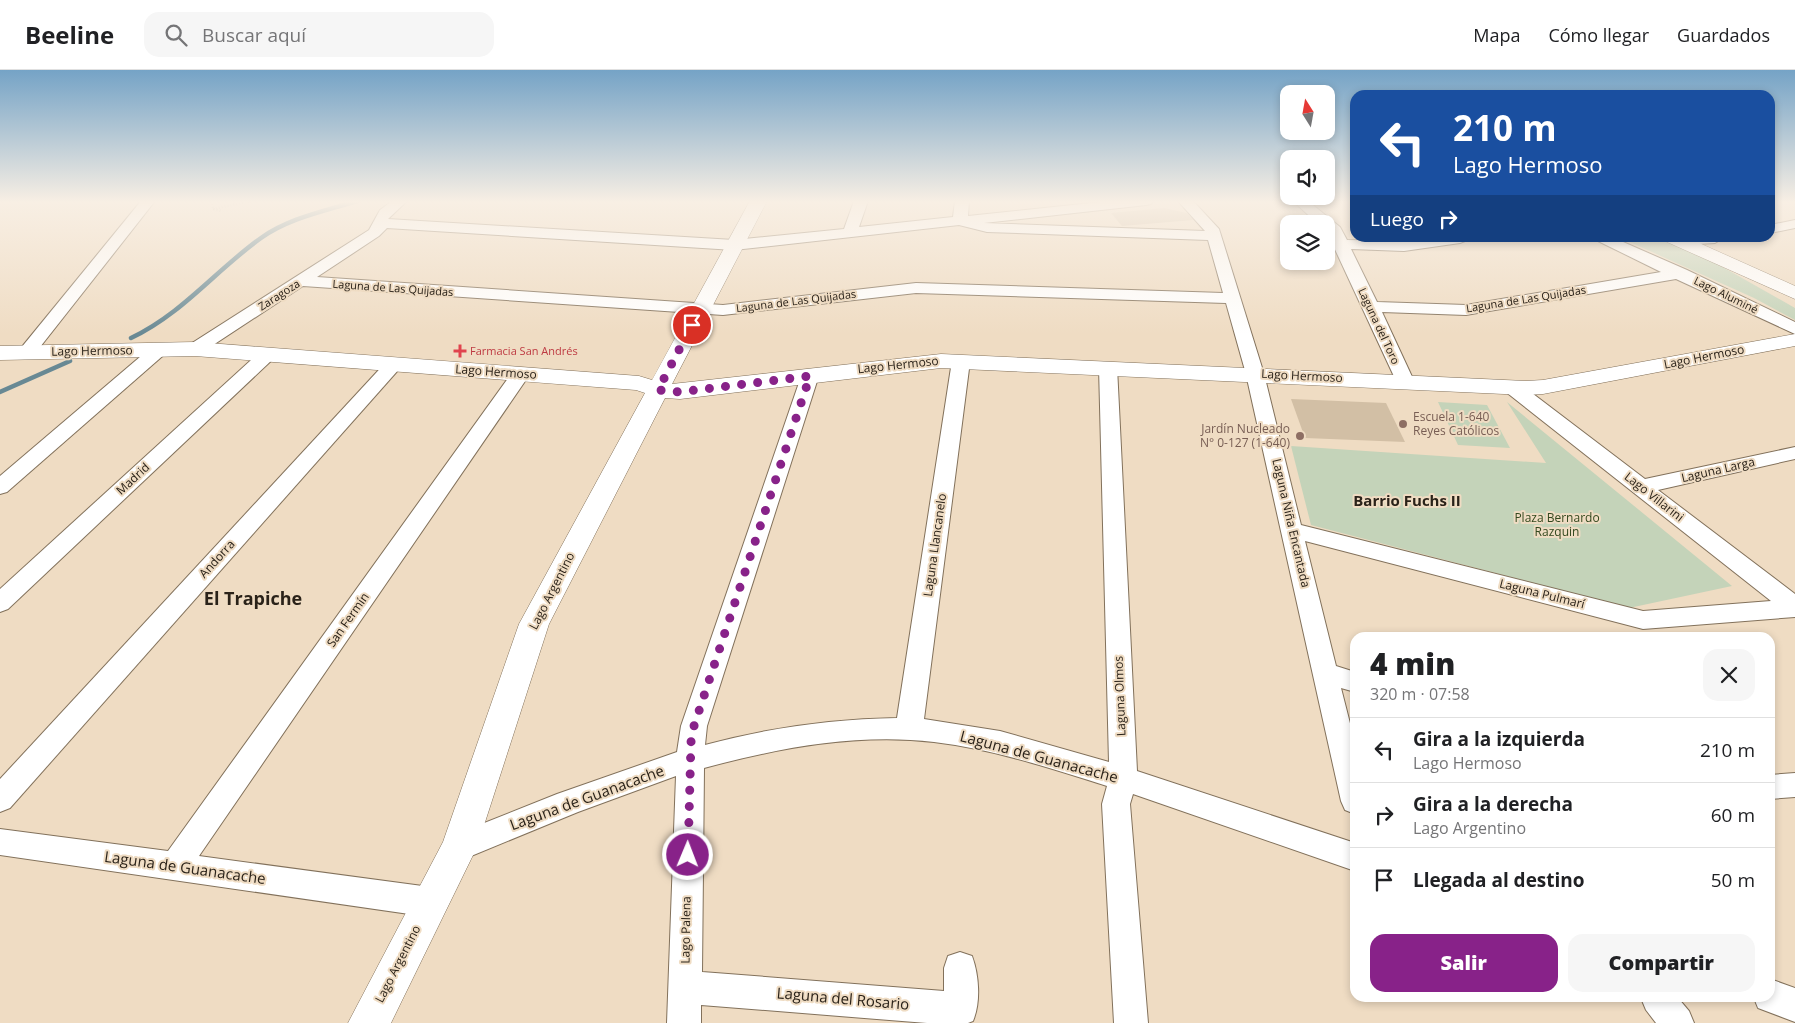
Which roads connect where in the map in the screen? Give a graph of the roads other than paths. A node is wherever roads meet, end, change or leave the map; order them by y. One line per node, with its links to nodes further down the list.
1 (112, 245): 22 (street)
2 (355, 245): 12 (street, Zaragoza)
3 (734, 245): 17 (street, Lago Argentino)
4 (1217, 245): 14 (street, Laguna Niña Encantada)
5 (1342, 245): 16 (street, Laguna del Toro)
6 (1387, 245): 7 (street)
7 (1408, 245)
8 (1620, 245): 11 (street, Lago Aluminé)
9 (1691, 245): 10 (street)
10 (1731, 264): 13 (street); 15 (street)
11 (1681, 273): 16 (street, Laguna de Las Quijadas); 18 (street, Lago Aluminé)
12 (300, 281): 17 (street, Laguna de Las Quijadas); 20 (street, Zaragoza)
13 (1795, 293)
14 (1233, 298): 17 (street, Laguna de Las Quijadas); 29 (street, Laguna Niña Encantada)
15 (1795, 304)
16 (1370, 307): 31 (street, Laguna del Toro)
17 (700, 309): 33 (street, Lago Argentino)
18 (1795, 329)
19 (1795, 340): 32 (street, Lago Hermoso)
20 (195, 349): 21 (street, Lago Hermoso); 24 (street, Lago Hermoso)
21 (160, 350): 22 (street, Lago Hermoso); 35 (street)
22 (27, 352): 23 (street, Lago Hermoso)
23 (0, 353)
24 (267, 355): 26 (street, Lago Hermoso); 38 (street, Madrid)
25 (961, 361): 27 (street, Lago Hermoso); 30 (street, Lago Hermoso); 42 (street, Laguna Llancanelo)
26 (394, 364): 28 (street, Lago Hermoso); 48 (street, Andorra)
27 (1108, 367): 29 (street, Lago Hermoso); 44 (street, Laguna Olmos)
28 (521, 374): 33 (street, Lago Hermoso); 52 (street, San Fermín)
29 (1255, 374): 31 (street, Lago Hermoso); 37 (street, Laguna Niña Encantada)
30 (810, 376): 33 (street, Lago Hermoso); 43 (street, Lago Palena)
31 (1405, 381): 32 (street, Lago Hermoso)
32 (1513, 388): 36 (street, Lago Villarini)
33 (658, 390): 50 (street, Lago Argentino)
34 (1795, 453): 36 (street, Laguna Larga)
35 (0, 487)
36 (1641, 488): 39 (street, Lago Villarini)
37 (1293, 530): 39 (street, Laguna Pulmarí); 40 (street, Laguna Niña Encantada)
38 (0, 603)
39 (1795, 607)
40 (1327, 674): 41 (street); 45 (street, Laguna Niña Encantada)
41 (1350, 681)
42 (909, 729): 43 (street, Laguna de Guanacache); 44 (street, Laguna de Guanacache)
43 (690, 761): 50 (street, Laguna de Guanacache); 55 (street, Lago Palena)
44 (1122, 778): 51 (street, Laguna de Guanacache); 61 (street, Laguna Olmos)
45 (1350, 778)
46 (1795, 785): 47 (street)
47 (1775, 787)
48 (0, 799)
49 (0, 842): 52 (street, Laguna de Guanacache)
50 (459, 847): 53 (street, Lago Argentino)
51 (1350, 855)
52 (175, 866): 53 (street, Laguna de Guanacache)
53 (430, 902): 59 (street, Lago Argentino)
54 (960, 968): 55 (street, Laguna del Rosario)
55 (685, 987): 60 (street, Lago Palena)
56 (1775, 998): 58 (street)
57 (1661, 1002): 62 (street)
58 (1795, 1005)
59 (369, 1023)
60 (684, 1023)
61 (1131, 1023)
62 (1677, 1023)

